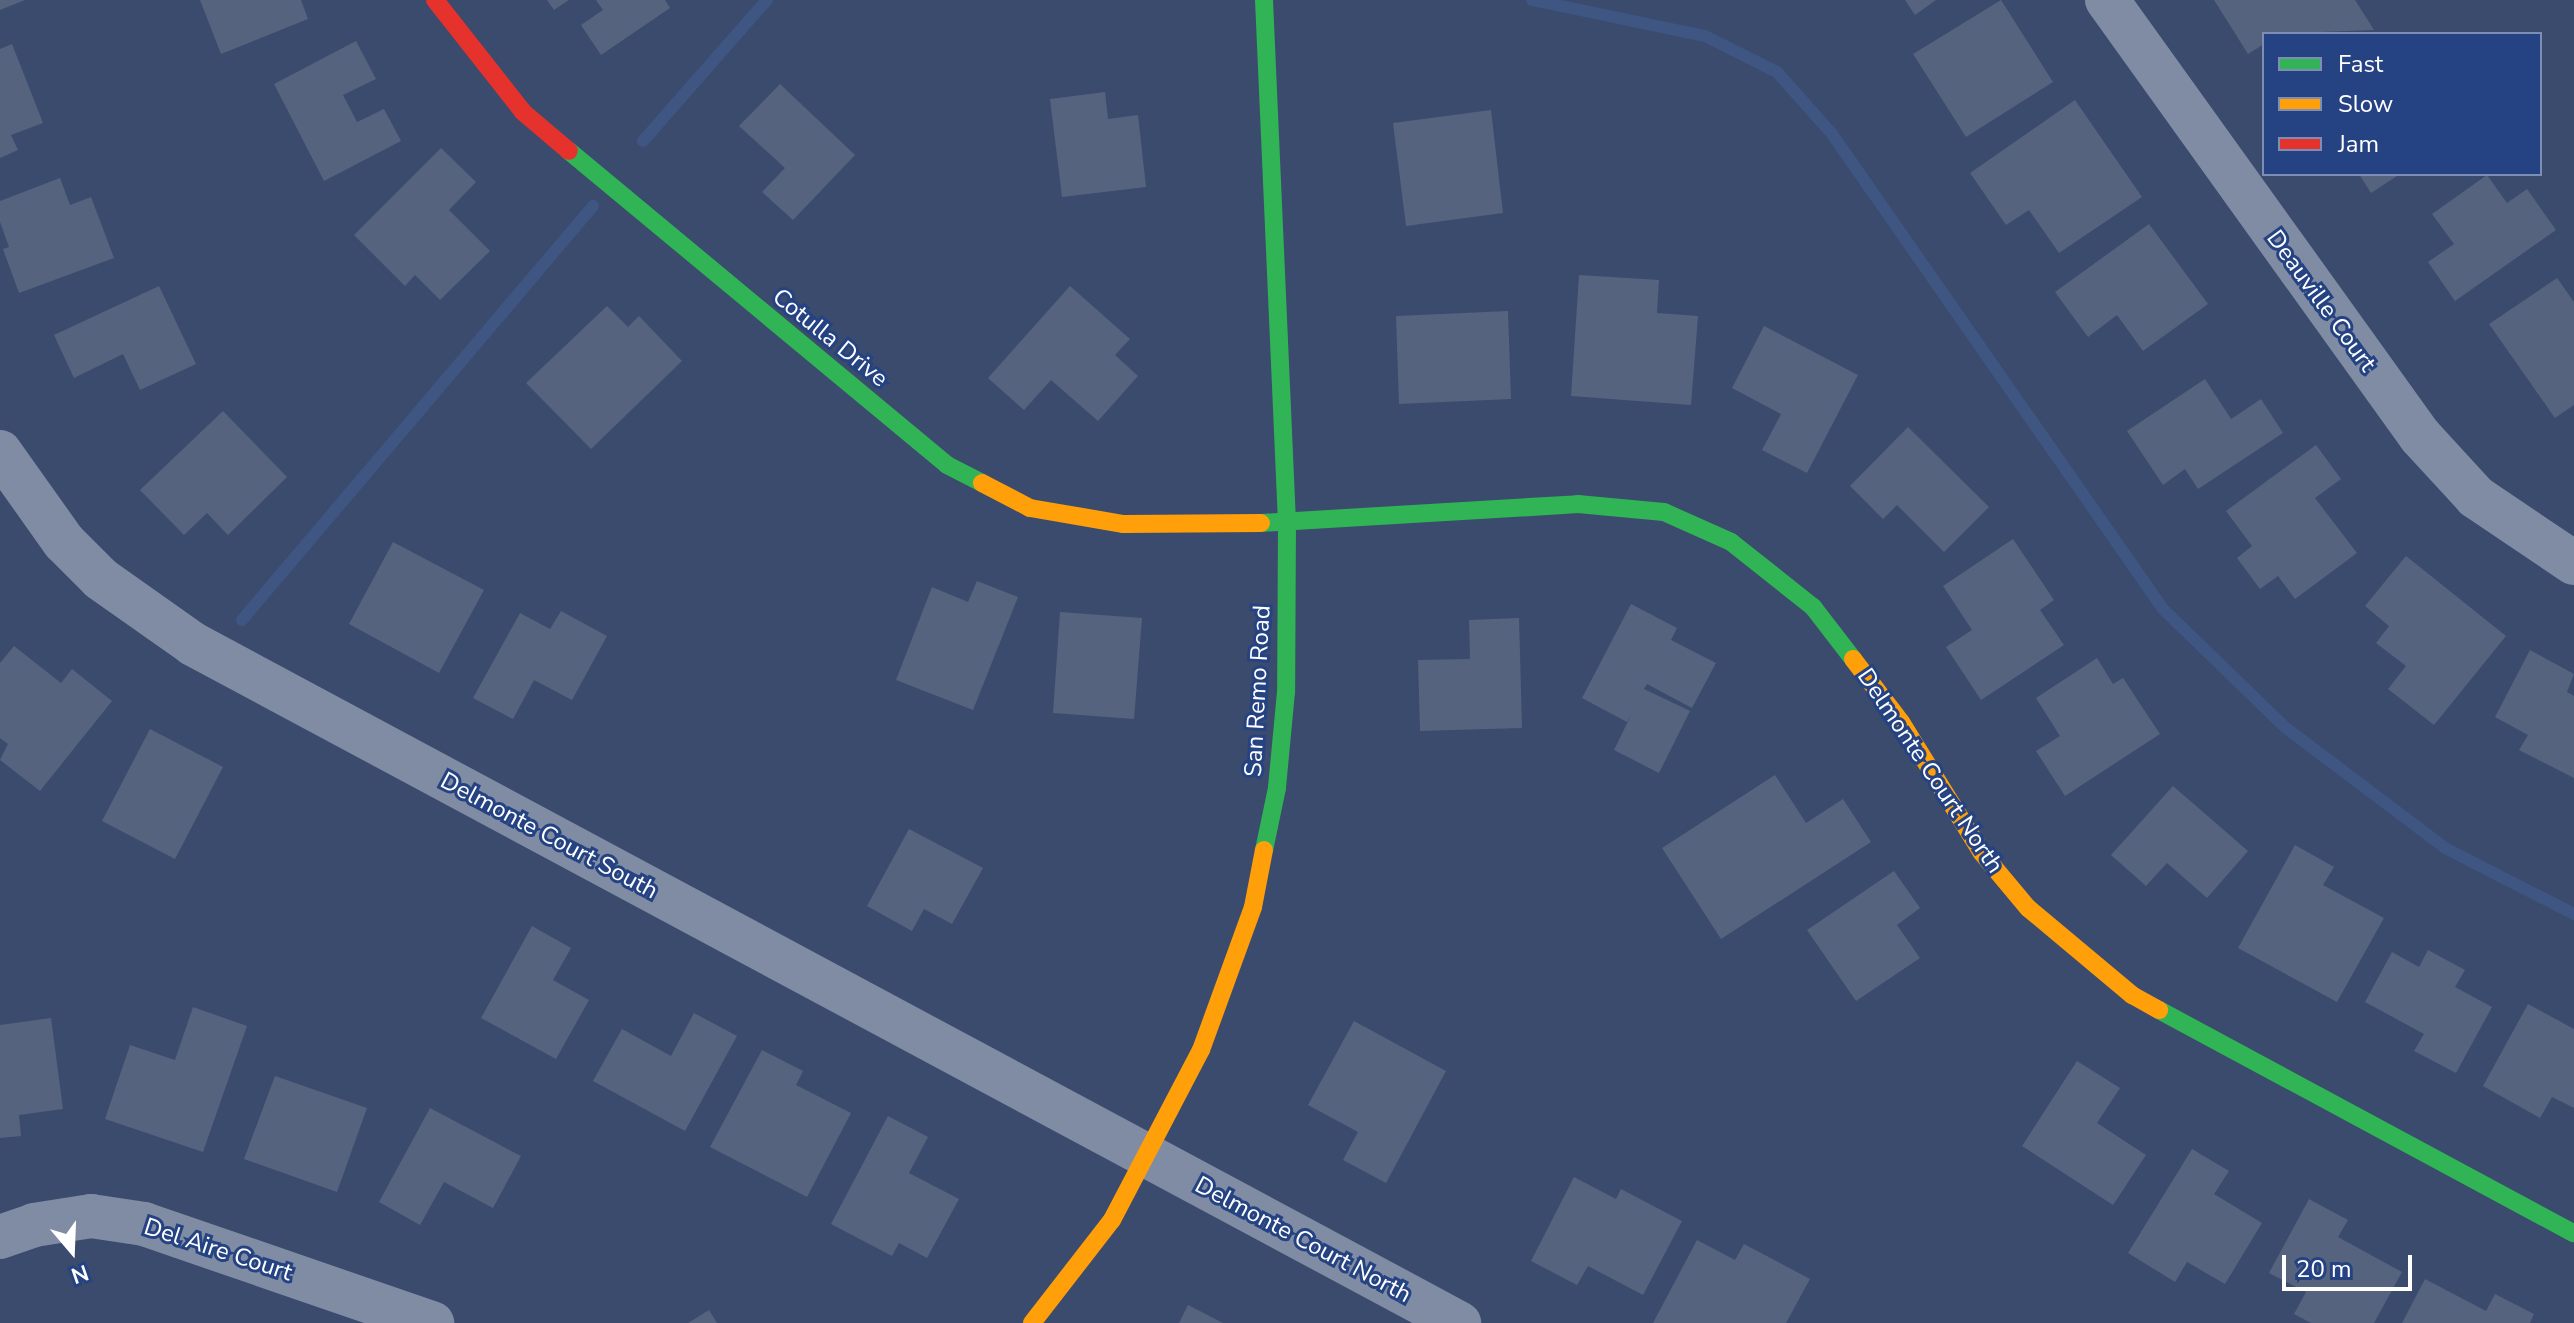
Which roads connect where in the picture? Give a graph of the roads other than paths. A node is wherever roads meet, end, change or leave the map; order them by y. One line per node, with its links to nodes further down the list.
1 (435, 0): 5 (street, Cotulla Drive)
2 (1264, 0): 5 (street, San Remo Road)
3 (2107, 0): 6 (street, Deauville Court)
4 (0, 452): 7 (street, Delmonte Court South)
5 (1287, 523): 7 (street, San Remo Road); 8 (street, Delmonte Court North)
6 (2574, 563)
7 (1148, 1158): 11 (street, San Remo Road); 12 (street, Delmonte Court North)
8 (2574, 1233)
9 (0, 1237): 10 (street, Del Aire Court)
10 (432, 1323)
11 (1032, 1323)
12 (1459, 1323)

